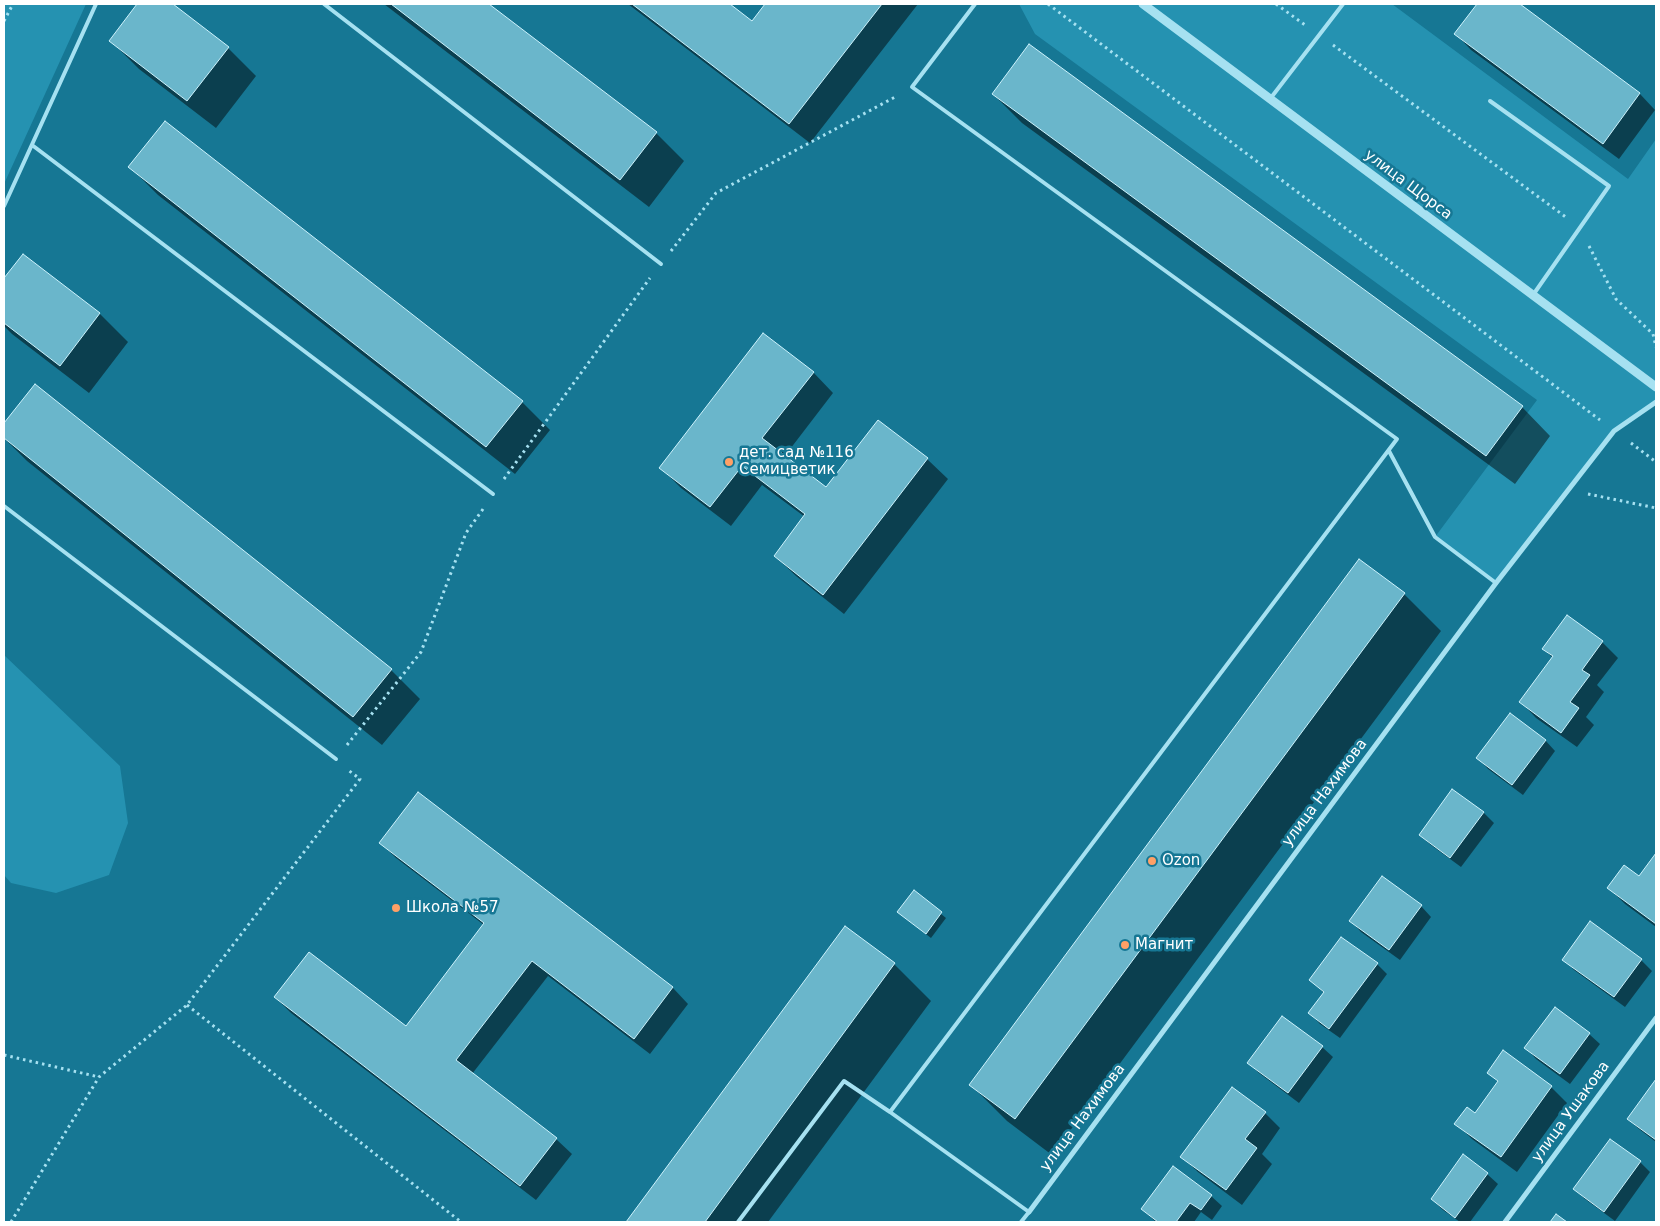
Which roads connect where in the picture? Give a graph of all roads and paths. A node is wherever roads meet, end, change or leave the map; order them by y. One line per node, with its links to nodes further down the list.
1 (13, 4): 9 (path)
2 (96, 4): 14 (lane)
3 (324, 4): 17 (lane)
4 (975, 4): 11 (lane)
5 (1048, 4): 22 (path)
6 (1143, 4): 12 (street, улица Щорса)
7 (1276, 4): 10 (path)
8 (1343, 4): 10 (lane)
9 (4, 21)
10 (1319, 35): 12 (lane); 16 (path)
11 (912, 87): 17 (path); 23 (lane)
12 (1270, 99): 18 (street, улица Щорса)
13 (1490, 101): 16 (lane)
14 (32, 144): 15 (lane); 26 (lane)
15 (4, 206)
16 (1580, 228): 18 (lane); 19 (path)
17 (660, 264): 26 (path)
18 (1533, 296): 20 (street, улица Щорса)
19 (1656, 347)
20 (1656, 387)
21 (1656, 402): 22 (street, улица Нахимова)
22 (1614, 431): 24 (path); 25 (street, улица Нахимова)
23 (1389, 451): 29 (lane); 35 (lane)
24 (1656, 462)
25 (1568, 490): 28 (path); 29 (street, улица Нахимова)
26 (493, 494): 30 (path)
27 (4, 506): 30 (lane)
28 (1656, 508)
29 (1496, 583): 36 (street, улица Нахимова)
30 (336, 759): 31 (path)
31 (187, 1005): 34 (path); 38 (path)
32 (1656, 1018): 41 (street, улица Ушакова)
33 (4, 1055): 34 (path)
34 (99, 1077): 37 (path)
35 (890, 1112): 36 (lane); 39 (lane)
36 (1029, 1212): 40 (lane)
37 (11, 1222)
38 (461, 1222)
39 (738, 1222)
40 (1021, 1222)
41 (1505, 1222)

